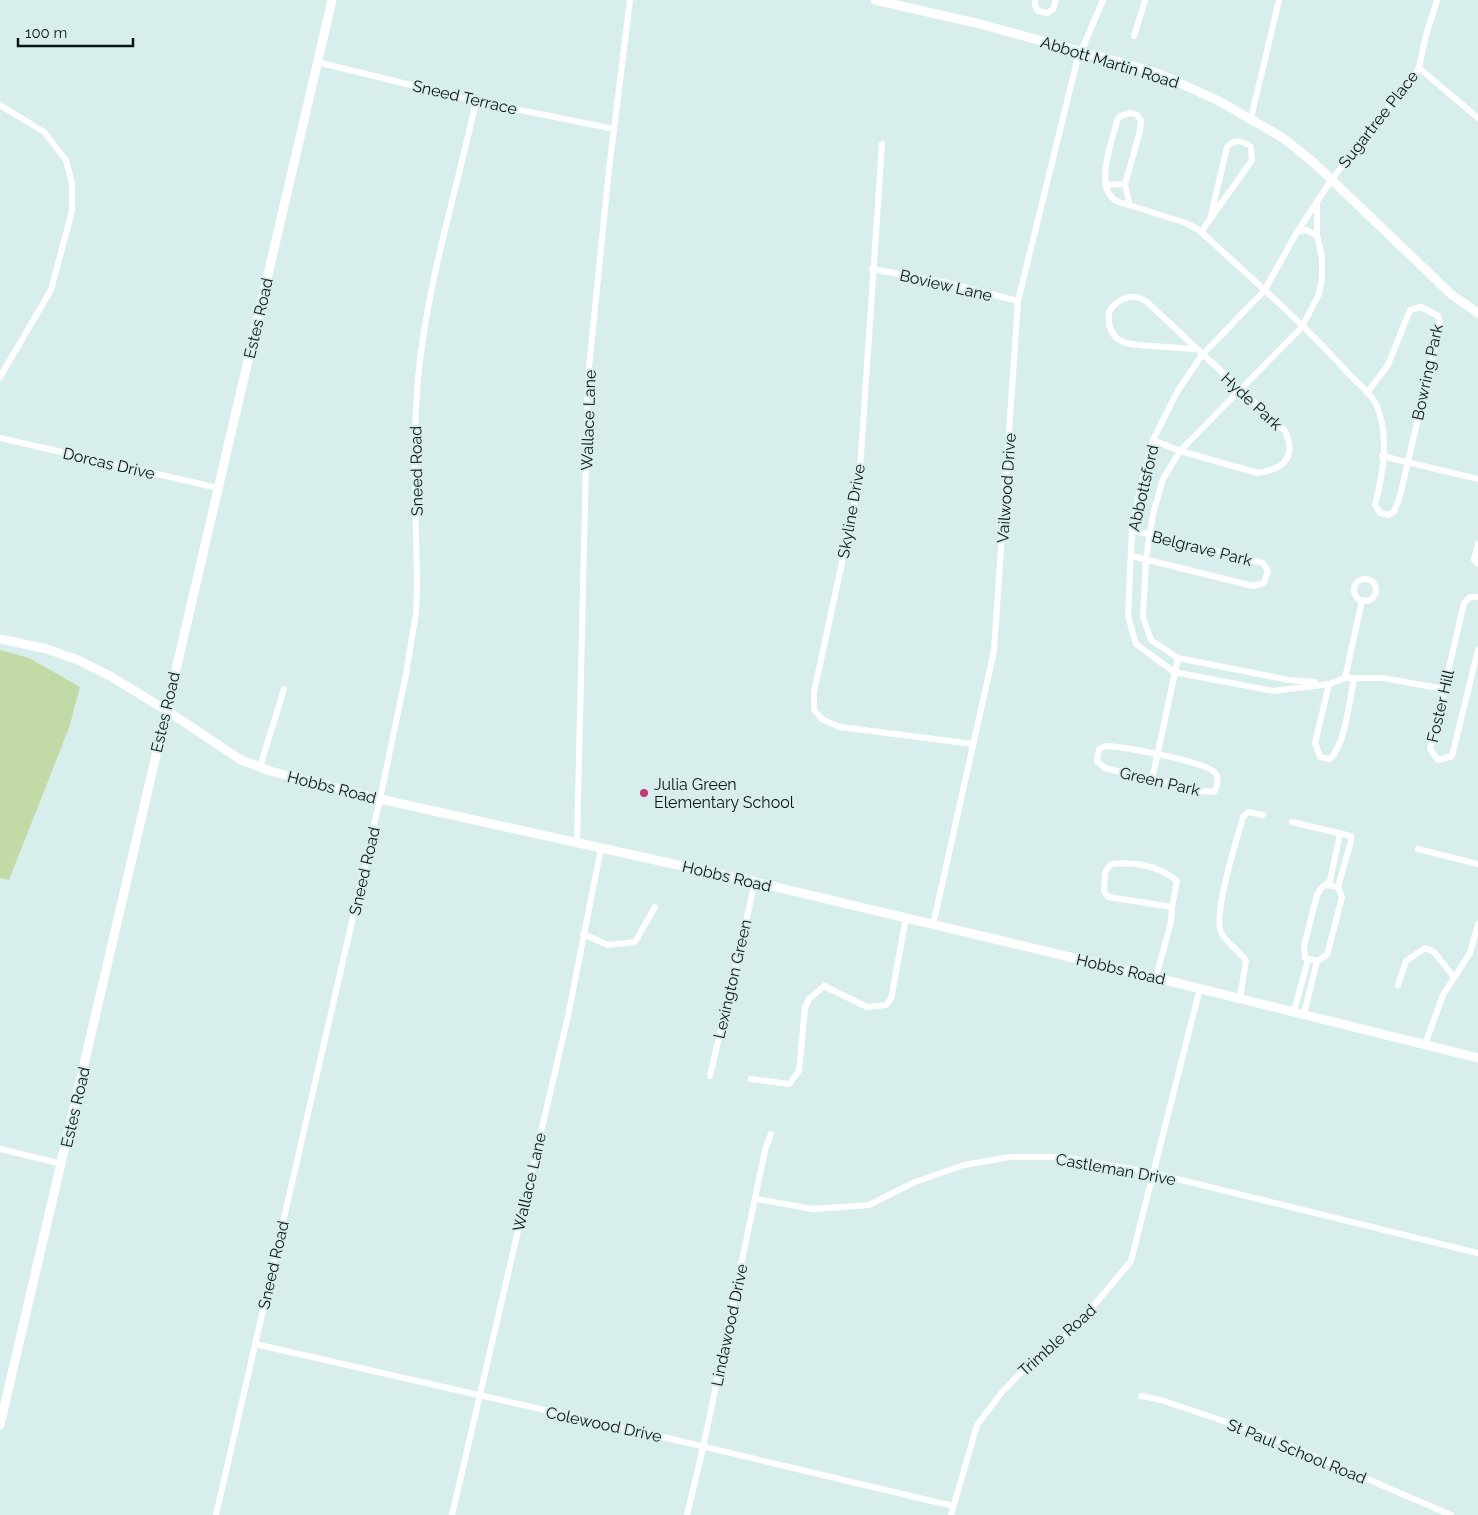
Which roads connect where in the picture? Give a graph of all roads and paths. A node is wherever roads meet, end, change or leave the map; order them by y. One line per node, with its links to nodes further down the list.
1 (332, 0): 12 (main road, Estes Road)
2 (630, 0): 18 (street, Wallace Lane)
3 (876, 0): 11 (main road, Abbott Martin Road)
4 (1035, 0): 5 (street)
5 (1056, 0)
6 (1103, 0): 11 (street, Vailwood Drive)
7 (1145, 0): 10 (street)
8 (1279, 0): 16 (street)
9 (1437, 0): 13 (street, Sugartree Place)
10 (1134, 36)
11 (1082, 52): 16 (main road, Abbott Martin Road); 31 (street, Vailwood Drive)
12 (317, 62): 14 (street, Sneed Terrace); 45 (main road, Estes Road)
13 (1419, 68): 17 (street); 20 (street, Sugartree Place)
14 (476, 101): 18 (street, Sneed Terrace); 68 (street, Sneed Road)
15 (0, 105): 36 (street)
16 (1251, 118): 20 (main road, Abbott Martin Road)
17 (1478, 118)
18 (614, 129): 72 (street, Wallace Lane)
19 (882, 144): 29 (street, Skyline Drive)
20 (1332, 179): 23 (street, Abbottsford); 32 (main road, Abbott Martin Road)
21 (1124, 184): 22 (street); 22 (street); 24 (street)
22 (1105, 185): 24 (street, Bowring Park)
23 (1317, 201): 27 (street, Abbottsford); 28 (street, Abbottsford)
24 (1129, 203): 26 (street, Bowring Park)
25 (1211, 215): 25 (street); 26 (street)
26 (1201, 232): 30 (street, Bowring Park)
27 (1297, 232): 28 (street); 30 (street, Abbottsford)
28 (1317, 235): 33 (street, Abbottsford)
29 (872, 269): 31 (street, Boview Lane); 64 (street, Skyline Drive)
30 (1264, 291): 33 (street, Bowring Park); 35 (street, Abbottsford)
31 (1018, 302): 64 (street, Vailwood Drive)
32 (1478, 313)
33 (1302, 327): 37 (street, Abbottsford); 38 (street, Bowring Park)
34 (1195, 349): 34 (street, Hyde Park); 35 (street, Hyde Park)
35 (1202, 355): 37 (street, Hyde Park); 40 (street, Abbottsford)
36 (0, 377)
37 (1240, 390): 41 (street, Abbottsford); 41 (street, Hyde Park)
38 (1367, 393): 42 (street, Bowring Park); 43 (street, Bowring Park)
39 (0, 438): 45 (street, Dorcas Drive)
40 (1153, 440): 41 (street, Hyde Park); 46 (street, Abbottsford)
41 (1180, 451): 47 (street, Abbottsford)
42 (1382, 456): 43 (street); 43 (street, Bowring Park)
43 (1407, 462): 44 (street)
44 (1478, 479)
45 (218, 488): 63 (main road, Estes Road)
46 (1132, 530): 47 (street, Belgrave Park); 49 (street, Abbottsford)
47 (1150, 535): 50 (street, Abbottsford); 50 (street, Belgrave Park)
48 (1478, 544): 51 (street)
49 (1132, 556): 50 (street, Belgrave Park); 57 (street, Abbottsford)
50 (1146, 559): 56 (street, Abbottsford)
51 (1478, 564)
52 (1478, 597): 61 (street, Foster Hill)
53 (1362, 601): 58 (street)
54 (0, 639): 63 (main road, Hobbs Road)
55 (1478, 650): 61 (street, Foster Hill)
56 (1178, 658): 57 (street); 60 (street, Abbottsford)
57 (1174, 672): 60 (street, Abbottsford); 65 (street)
58 (1345, 678): 59 (street, Abbottsford); 60 (street, Abbottsford)
59 (1354, 678): 60 (street); 61 (street, Abbottsford)
60 (1329, 684)
61 (1444, 688)
62 (284, 689): 66 (street)
63 (166, 710): 66 (main road, Hobbs Road); 100 (main road, Estes Road)
64 (973, 744): 82 (street, Vailwood Drive)
65 (1157, 754): 67 (street); 67 (street, Green Park); 67 (street, Green Park)
66 (260, 767): 68 (main road, Hobbs Road)
67 (1152, 780)
68 (380, 799): 72 (main road, Hobbs Road); 104 (street, Sneed Road)
69 (1263, 815): 91 (street)
70 (1292, 822): 71 (street)
71 (1340, 834): 77 (street); 78 (street)
72 (577, 843): 73 (main road, Hobbs Road)
73 (601, 848): 76 (main road, Hobbs Road); 84 (street, Wallace Lane)
74 (1418, 849): 75 (street)
75 (1478, 864)
76 (755, 882): 81 (main road, Hobbs Road); 96 (street, Lexington Green)
77 (1326, 885): 78 (street); 85 (street)
78 (1338, 887): 86 (street)
79 (654, 907): 84 (street)
80 (1172, 907): 80 (street); 87 (street)
81 (906, 918): 82 (main road, Hobbs Road); 97 (street)
82 (933, 924): 87 (main road, Hobbs Road)
83 (1478, 924): 88 (street)
84 (583, 934): 106 (street, Wallace Lane)
85 (1308, 960): 86 (street); 92 (street)
86 (1318, 962): 93 (street)
87 (1156, 977): 90 (main road, Hobbs Road)
88 (1454, 977): 89 (street); 94 (street)
89 (1398, 985)
90 (1200, 988): 91 (main road, Hobbs Road); 101 (street, Trimble Road)
91 (1240, 998): 92 (main road, Hobbs Road)
92 (1294, 1011): 93 (main road, Hobbs Road)
93 (1304, 1014): 94 (main road, Hobbs Road)
94 (1425, 1044): 95 (main road, Hobbs Road)
95 (1478, 1058)
96 (710, 1076)
97 (751, 1079)
98 (771, 1134): 102 (street, Lindawood Drive)
99 (0, 1149): 100 (street)
100 (62, 1164): 107 (main road, Estes Road)
101 (1153, 1173): 102 (street, Castleman Drive); 103 (street, Castleman Drive); 109 (street, Trimble Road)
102 (756, 1199): 108 (street, Lindawood Drive)
103 (1478, 1253)
104 (255, 1344): 106 (street, Colewood Drive); 110 (street, Sneed Road)
105 (1141, 1396): 114 (street, St Paul School Road)
106 (479, 1397): 108 (street, Colewood Drive); 111 (street, Wallace Lane)
107 (0, 1425)
108 (704, 1448): 109 (street, Colewood Drive); 112 (street, Lindawood Drive)
109 (953, 1506): 113 (street, Trimble Road)
110 (216, 1515)
111 (452, 1515)
112 (687, 1515)
113 (951, 1515)
114 (1451, 1515)

